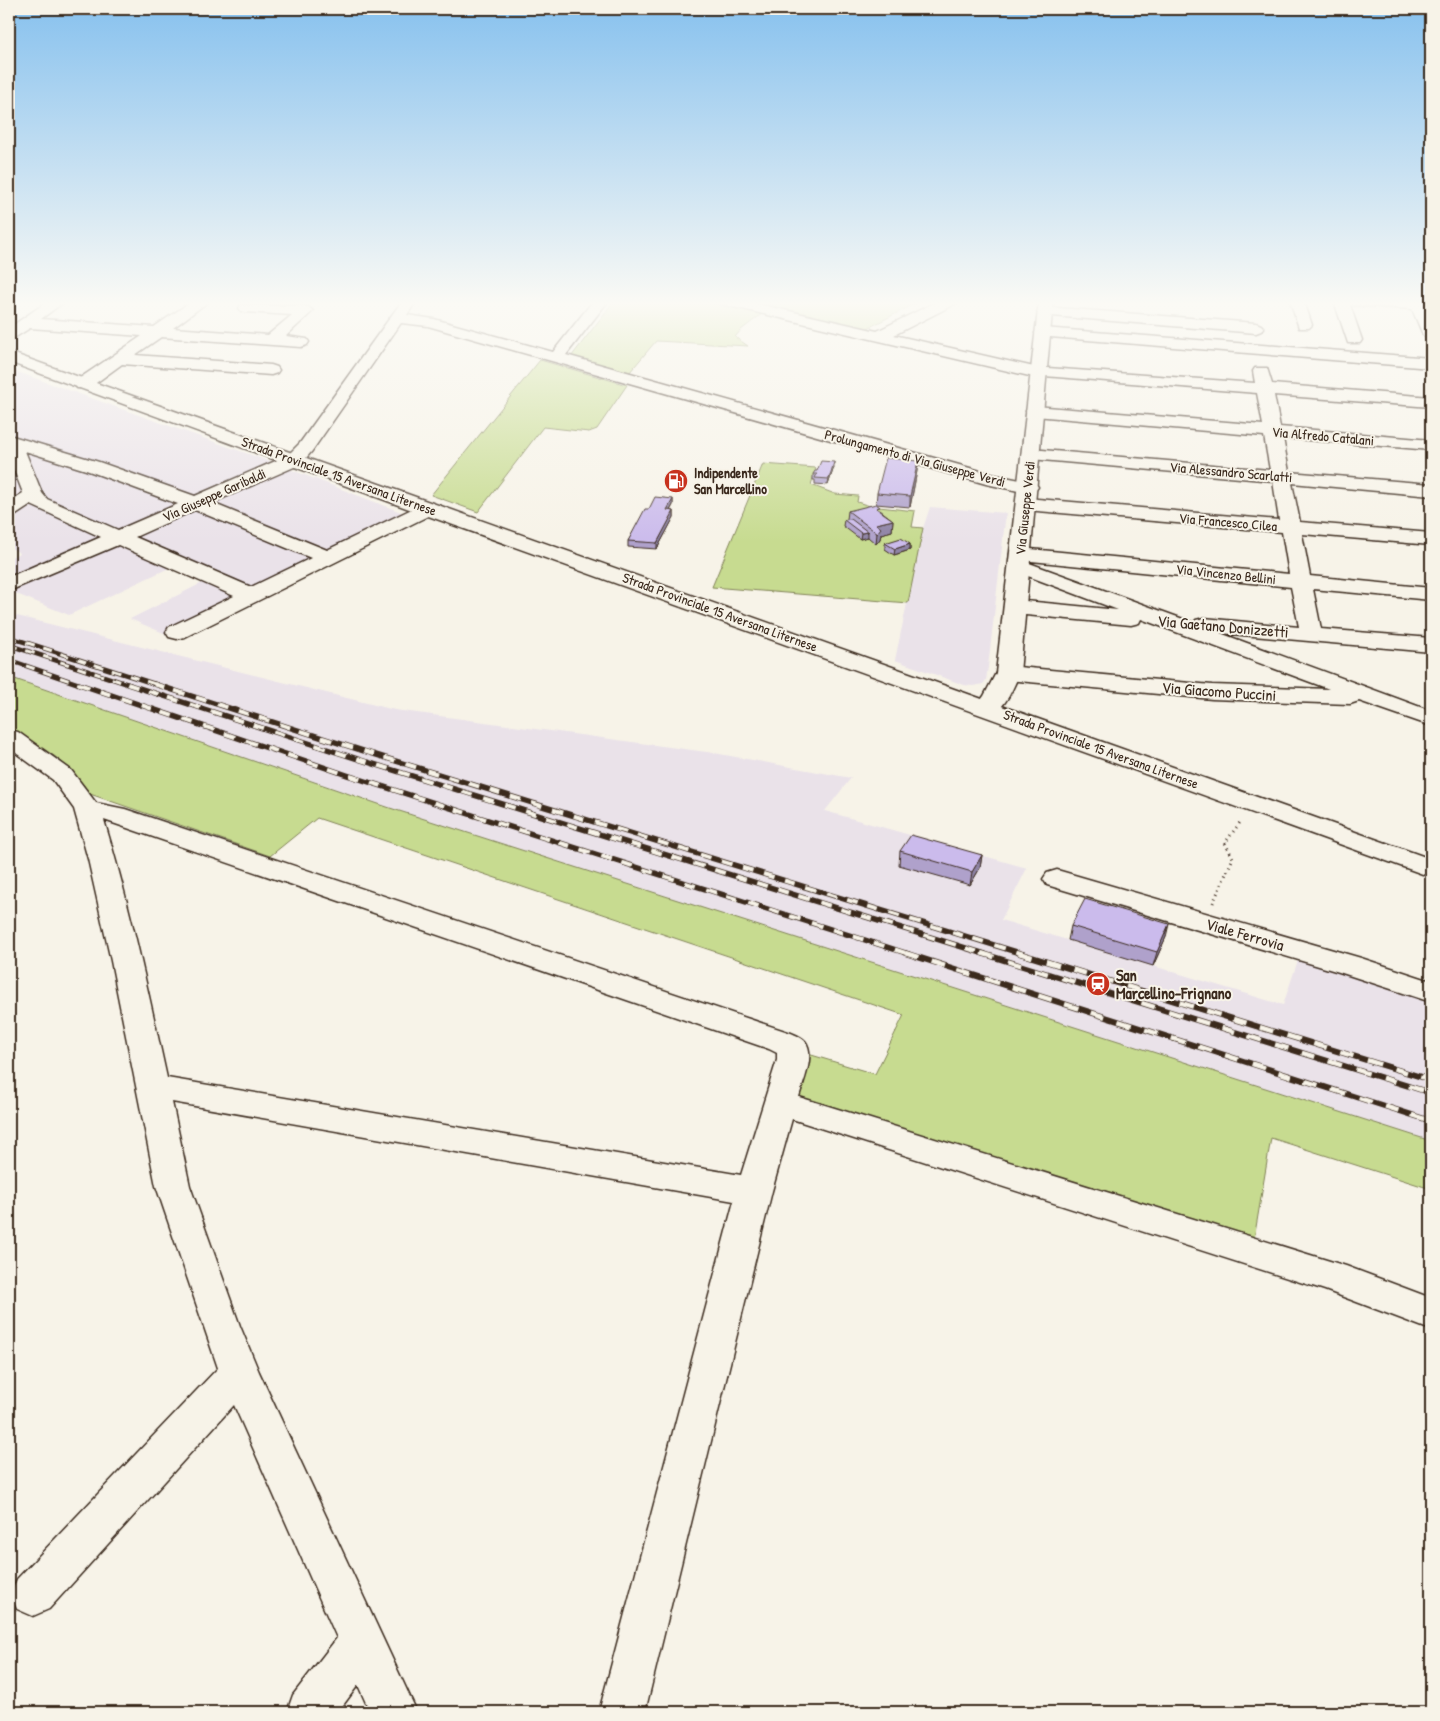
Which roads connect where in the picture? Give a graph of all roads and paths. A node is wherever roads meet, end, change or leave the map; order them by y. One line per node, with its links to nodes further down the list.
1 (75, 381): 8 (street, Strada Provinciale 15 Aversana Liternese)
2 (86, 381): 8 (street)
3 (353, 381): 16 (street, Via Giuseppe Garibaldi)
4 (640, 381): 20 (street, Prolungamento di Via Giuseppe Verdi)
5 (1037, 381): 11 (street, Via Giuseppe Verdi)
6 (1170, 381): 9 (street)
7 (1264, 381): 9 (street)
8 (82, 384): 16 (street, Strada Provinciale 15 Aversana Liternese)
9 (1265, 388): 10 (street); 12 (street)
10 (1431, 402)
11 (1035, 412): 12 (street, Via Alfredo Catalani); 15 (street, Via Giuseppe Verdi)
12 (1273, 432): 14 (street, Via Alfredo Catalani); 17 (street)
13 (10, 442): 19 (street); 21 (street)
14 (1431, 445)
15 (1031, 454): 17 (street, Via Alessandro Scarlatti); 20 (street, Via Giuseppe Verdi)
16 (294, 460): 21 (street, Via Giuseppe Garibaldi); 22 (street, Strada Provinciale 15 Aversana Liternese)
17 (1282, 477): 18 (street, Via Alessandro Scarlatti); 24 (street)
18 (1431, 490)
19 (32, 495): 23 (street); 25 (street)
20 (1027, 495): 24 (street, Via Francesco Cilea); 28 (street, Via Giuseppe Verdi)
21 (195, 504): 25 (street, Via Giuseppe Garibaldi); 27 (street)
22 (427, 509): 27 (street); 41 (street, Strada Provinciale 15 Aversana Liternese)
23 (9, 511)
24 (1291, 527): 26 (street, Via Francesco Cilea); 29 (street)
25 (116, 538): 30 (street, Via Giuseppe Garibaldi); 32 (street)
26 (1431, 539)
27 (329, 558): 32 (street)
28 (1020, 560): 29 (street, Via Vincenzo Bellini); 33 (street, Via Giuseppe Verdi); 34 (street)
29 (1301, 582): 31 (street, Via Vincenzo Bellini); 36 (street)
30 (9, 585)
31 (1431, 594)
32 (250, 595): 35 (street)
33 (1015, 607): 34 (street, Via Gaetano Donizzetti); 38 (street, Via Giuseppe Verdi)
34 (1167, 621): 36 (street, Via Gaetano Donizzetti); 39 (street)
35 (177, 632)
36 (1311, 634): 37 (street, Via Gaetano Donizzetti)
37 (1431, 645)
38 (1008, 673): 39 (street, Via Giacomo Puccini); 41 (street, Via Giuseppe Verdi)
39 (1369, 697): 40 (street, Via Giacomo Puccini); 42 (street)
40 (1431, 703)
41 (987, 708): 44 (street, Strada Provinciale 15 Aversana Liternese)
42 (1431, 719)
43 (9, 737): 45 (street)
44 (1254, 803): 46 (street, Strada Provinciale 15 Aversana Liternese); 48 (path)
45 (87, 809): 50 (street); 51 (street)
46 (1431, 868)
47 (1057, 879): 48 (street, Viale Ferrovia)
48 (1204, 922): 49 (street, Viale Ferrovia)
49 (1431, 992)
50 (152, 1087): 52 (street); 54 (street)
51 (780, 1103): 52 (street); 53 (street)
52 (754, 1191): 59 (street)
53 (1431, 1314)
54 (239, 1372): 55 (street); 56 (street)
55 (33, 1594)
56 (362, 1642): 57 (street); 58 (street)
57 (310, 1712)
58 (394, 1712)
59 (622, 1712)

